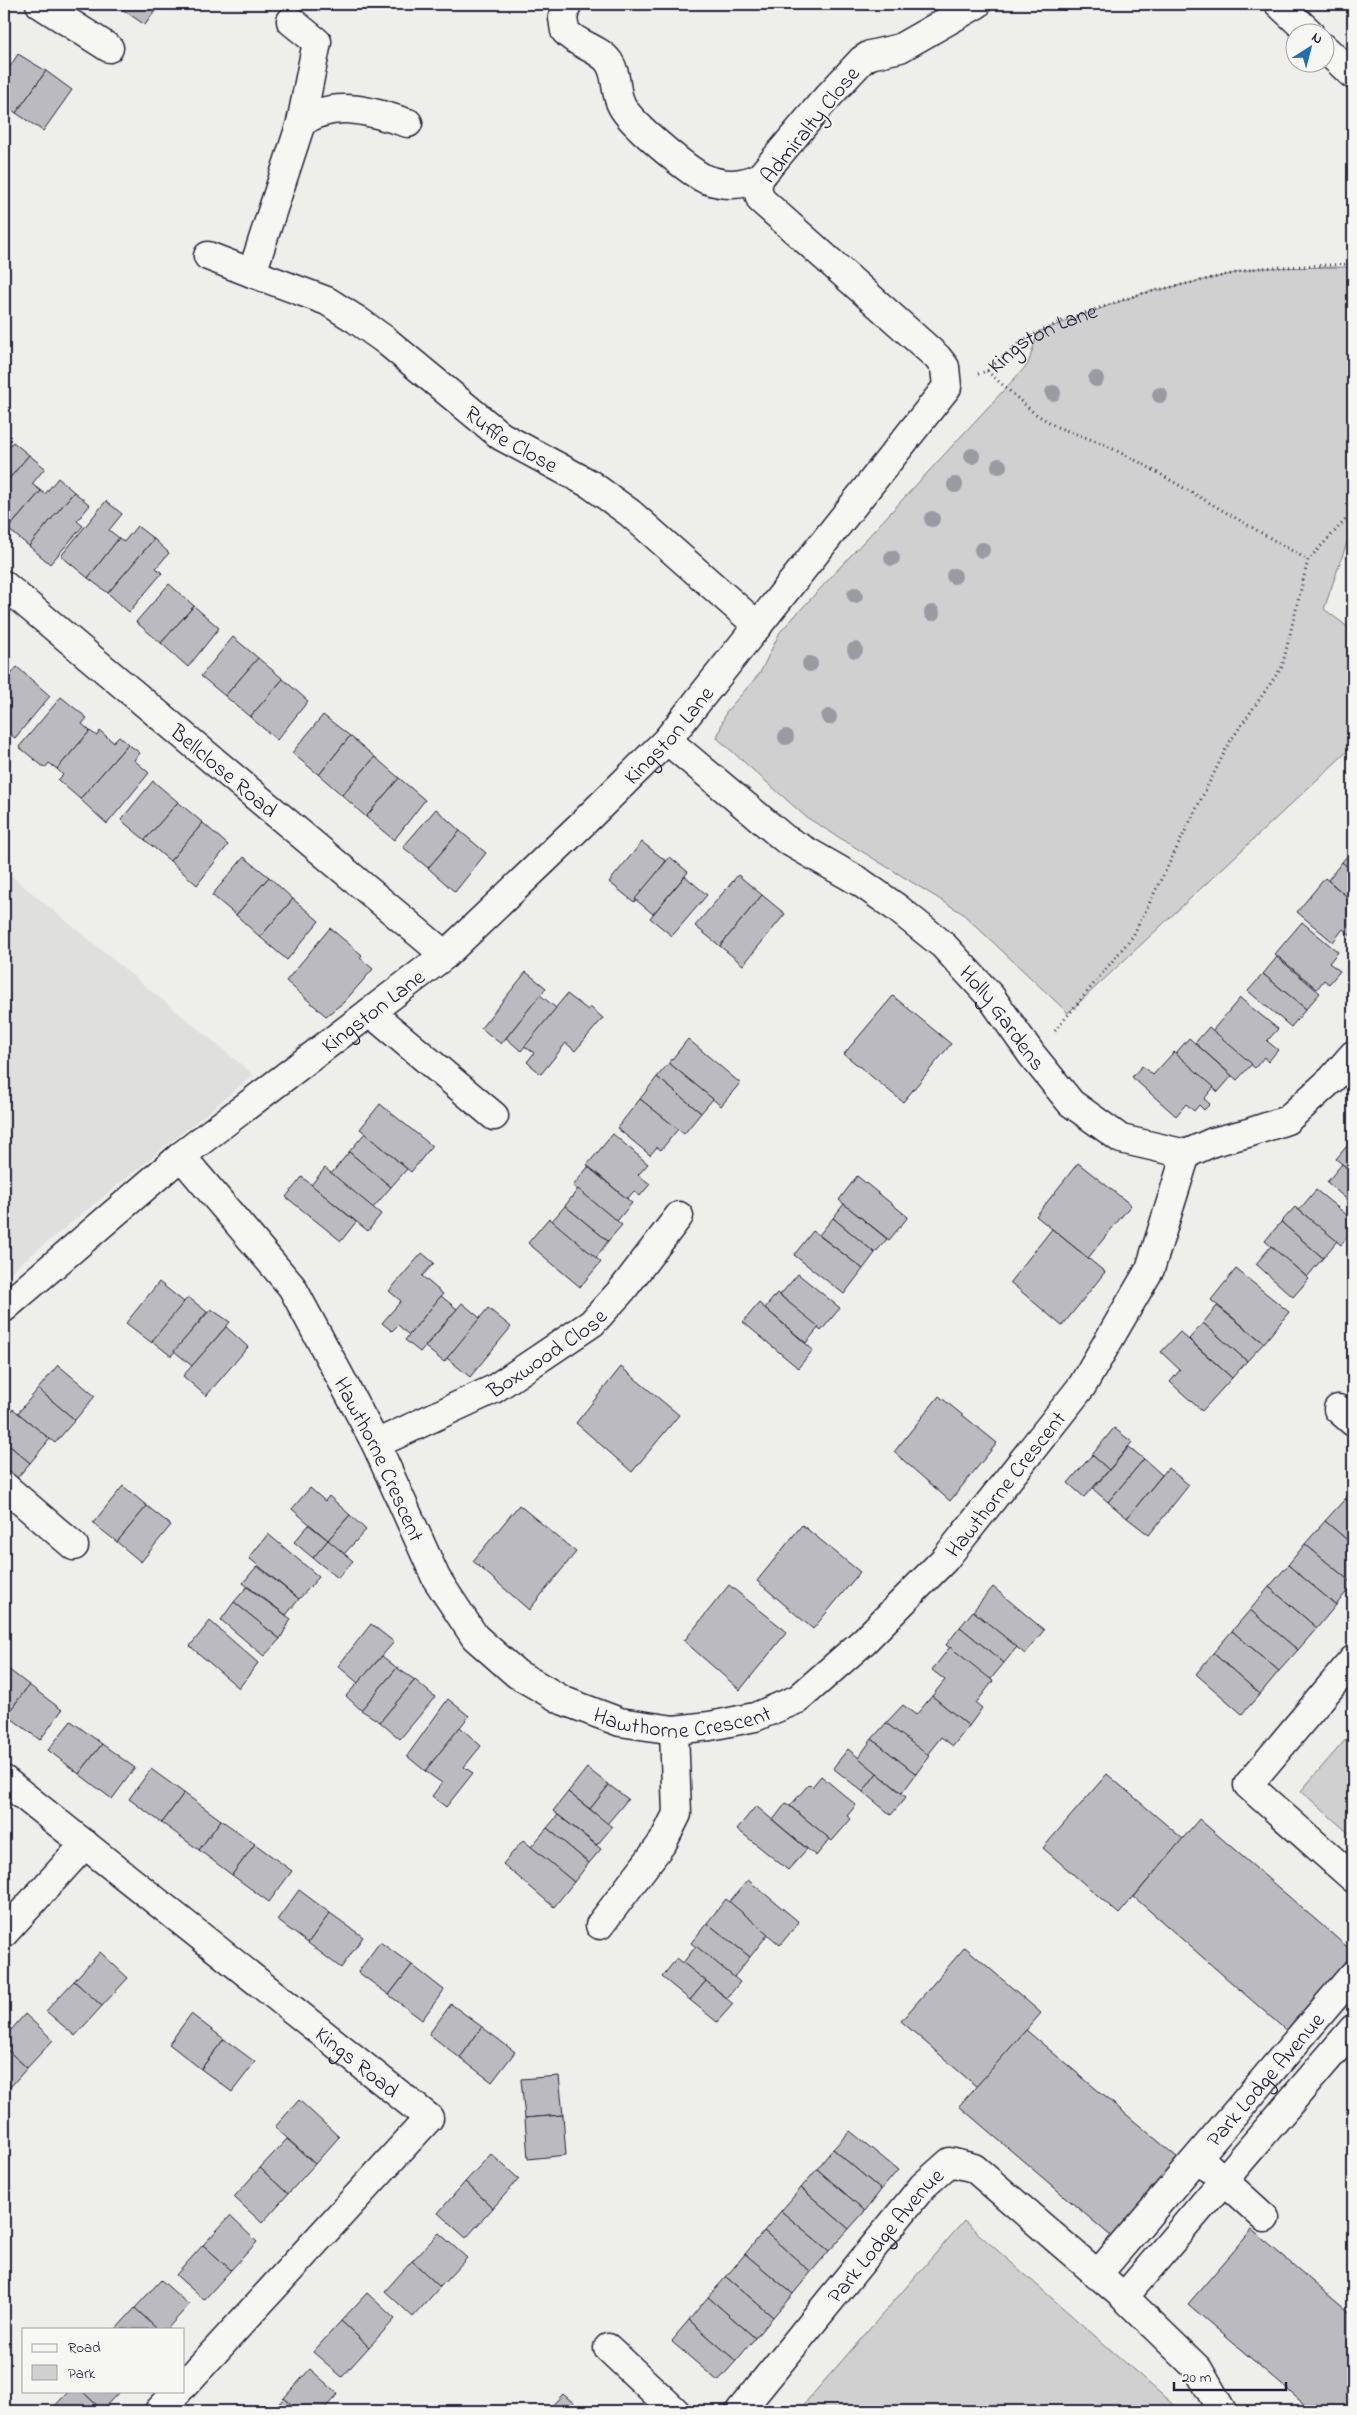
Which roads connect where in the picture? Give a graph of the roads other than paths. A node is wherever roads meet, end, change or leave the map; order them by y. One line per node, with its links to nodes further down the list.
1 (40, 4): 7 (street)
2 (567, 4): 12 (street)
3 (977, 4): 12 (street, Admiralty Close)
4 (1278, 4): 6 (street)
5 (290, 22): 10 (street)
6 (1298, 22)
7 (109, 48)
8 (1334, 57): 9 (street)
9 (1353, 75)
10 (301, 123): 11 (street); 14 (street)
11 (408, 123)
12 (753, 187): 15 (street, Admiralty Close)
13 (208, 256): 14 (street, Ruffle Close)
14 (252, 273): 17 (street, Ruffle Close)
15 (948, 387): 17 (street, Kingston Lane)
16 (4, 585): 19 (street, Bellclose Road)
17 (758, 626): 18 (street, Kingston Lane)
18 (667, 740): 19 (street, Kingston Lane); 23 (street, Holly Gardens)
19 (445, 956): 20 (street, Kingston Lane)
20 (370, 1012): 22 (street); 24 (street, Kingston Lane)
21 (1353, 1055): 23 (street)
22 (494, 1116)
23 (1186, 1154): 31 (street, Hawthorne Crescent)
24 (181, 1156): 26 (street, Kingston Lane); 27 (street, Hawthorne Crescent)
25 (679, 1216): 27 (street, Boxwood Close)
26 (4, 1308)
27 (376, 1444): 31 (street, Hawthorne Crescent)
28 (4, 1486): 29 (street)
29 (74, 1546)
30 (1353, 1660): 34 (street)
31 (674, 1730): 35 (street)
32 (4, 1780): 33 (street, Kings Road)
33 (85, 1844): 36 (street); 45 (street, Kings Road)
34 (1353, 1878)
35 (600, 1925)
36 (4, 1933)
37 (1353, 1975): 39 (street, Park Lodge Avenue)
38 (1353, 2029): 40 (street, Park Lodge Avenue)
39 (1198, 2158): 40 (street); 42 (street, Park Lodge Avenue)
40 (1223, 2180): 41 (street); 43 (street, Park Lodge Avenue)
41 (1265, 2218)
42 (1097, 2275): 43 (street, Park Lodge Avenue); 49 (street, Park Lodge Avenue)
43 (1124, 2297): 50 (street, Park Lodge Avenue)
44 (608, 2348): 48 (street)
45 (185, 2384)
46 (177, 2392): 47 (street)
47 (160, 2411)
48 (675, 2411)
49 (740, 2411)
50 (1222, 2411)

